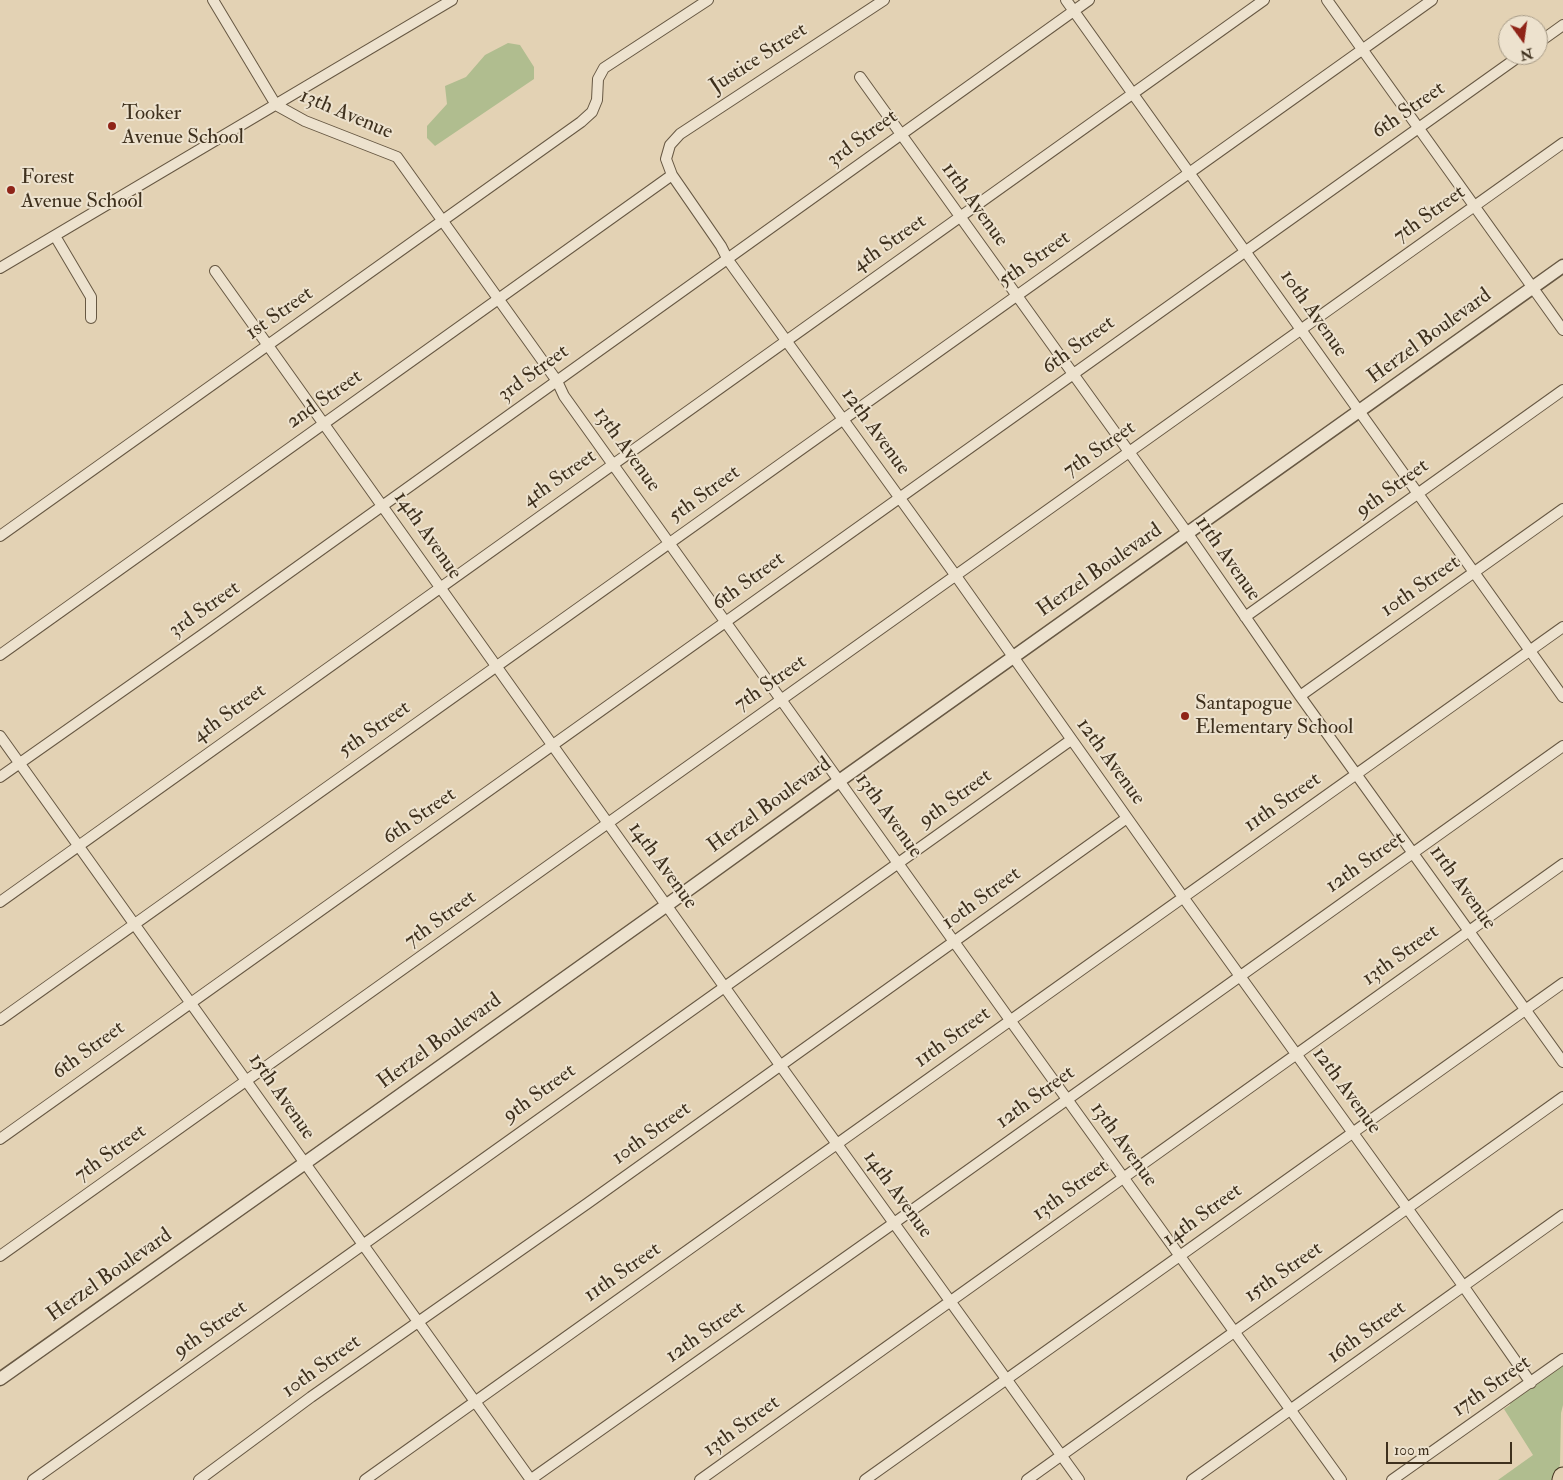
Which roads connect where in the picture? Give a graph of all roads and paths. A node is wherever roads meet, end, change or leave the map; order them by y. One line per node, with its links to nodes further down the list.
1 (213, 0): 18 (street)
2 (452, 0): 10 (street)
3 (708, 0): 27 (street, 1st Street)
4 (884, 0): 22 (street, Justice Street)
5 (1066, 0): 11 (street, 10th Avenue)
6 (1089, 0): 11 (street, 3rd Street)
7 (1264, 0): 17 (street, 4th Street)
8 (1328, 0): 14 (street)
9 (1432, 0): 14 (street, 5th Street)
10 (439, 3): 18 (street)
11 (1074, 10): 17 (street, 10th Avenue); 20 (street, 3rd Street)
12 (1563, 25): 13 (street)
13 (1548, 36)
14 (1362, 49): 19 (street); 23 (street, 5th Street)
15 (1507, 65): 19 (street, 6th Street)
16 (860, 77): 20 (street, 11th Avenue)
17 (1133, 93): 23 (street, 10th Avenue); 26 (street, 4th Street)
18 (276, 105): 27 (street, 13th Avenue); 28 (street)
19 (1418, 127): 25 (street); 29 (street, 6th Street)
20 (900, 135): 26 (street, 11th Avenue); 30 (street, 3rd Street)
21 (1563, 143): 25 (street, 7th Street)
22 (666, 159): 24 (street, 12th Avenue)
23 (1189, 172): 29 (street, 10th Avenue); 35 (street, 5th Street)
24 (672, 175): 30 (street, 12th Avenue); 36 (street, 2nd Street)
25 (1475, 206): 34 (street); 38 (street, 7th Street)
26 (960, 217): 35 (street, 11th Avenue); 40 (street, 4th Street)
27 (443, 221): 36 (street, 13th Avenue); 41 (street, 1st Street)
28 (55, 236): 32 (street); 37 (street)
29 (1245, 251): 38 (street, 10th Avenue); 42 (street, 6th Street)
30 (728, 260): 40 (street, 12th Avenue); 43 (street, 3rd Street)
31 (1563, 266): 34 (street, Herzel Boulevard)
32 (0, 268)
33 (215, 272): 41 (street, 14th Avenue)
34 (1533, 288): 39 (street); 45 (street, Herzel Boulevard)
35 (1016, 296): 42 (street, 11th Avenue); 46 (street, 5th Street)
36 (499, 299): 43 (street, 13th Avenue); 47 (street, 2nd Street)
37 (91, 318)
38 (1302, 330): 45 (street, 10th Avenue); 48 (street, 7th Street)
39 (1563, 330)
40 (786, 341): 46 (street, 12th Avenue); 49 (street, 4th Street)
41 (268, 345): 47 (street, 14th Avenue); 55 (street, 1st Street)
42 (1072, 374): 48 (street, 11th Avenue); 51 (street, 6th Street)
43 (557, 381): 49 (street, 13th Avenue); 52 (street, 3rd Street)
44 (1563, 390): 50 (street, 9th Street)
45 (1359, 412): 50 (street, 10th Avenue); 54 (street, Herzel Boulevard)
46 (843, 419): 51 (street, 12th Avenue); 56 (street, 5th Street)
47 (324, 423): 52 (street, 14th Avenue); 64 (street, 2nd Street)
48 (1128, 453): 54 (street, 11th Avenue); 58 (street, 7th Street)
49 (614, 465): 56 (street, 13th Avenue); 59 (street, 4th Street)
50 (1419, 493): 57 (street, 10th Avenue); 60 (street, 9th Street)
51 (899, 497): 58 (street, 12th Avenue); 61 (street, 6th Street)
52 (383, 506): 59 (street, 14th Avenue); 74 (street, 3rd Street)
53 (1563, 509): 57 (street, 10th Street)
54 (1188, 534): 60 (street, 11th Avenue); 65 (street, Herzel Boulevard)
55 (0, 536)
56 (670, 543): 61 (street, 13th Avenue); 66 (street, 5th Street)
57 (1474, 573): 63 (street, 10th Avenue); 67 (street, 10th Street)
58 (956, 576): 65 (street, 12th Avenue); 69 (street, 7th Street)
59 (440, 588): 66 (street, 14th Avenue); 80 (street, 4th Street)
60 (1245, 617): 67 (street, 11th Avenue)
61 (726, 622): 69 (street, 13th Avenue); 72 (street, 6th Street)
62 (1563, 627): 63 (street, 11th Street)
63 (1530, 651): 68 (street, 10th Avenue); 75 (street, 11th Street)
64 (0, 655)
65 (1013, 657): 71 (street, 12th Avenue); 77 (street, Herzel Boulevard)
66 (496, 667): 72 (street, 14th Avenue); 87 (street, 5th Street)
67 (1300, 696): 75 (street, 11th Avenue)
68 (1563, 697)
69 (782, 700): 77 (street, 13th Avenue); 79 (street, 7th Street)
70 (0, 736): 74 (street, 15th Avenue)
71 (1071, 740): 78 (street, 12th Avenue); 82 (street, 9th Street)
72 (552, 745): 79 (street, 14th Avenue); 93 (street, 6th Street)
73 (1563, 746): 81 (street, 12th Street)
74 (20, 764): 76 (street, 3rd Street); 80 (street, 15th Avenue)
75 (1356, 774): 81 (street, 11th Avenue); 84 (street, 11th Street)
76 (0, 778)
77 (839, 780): 82 (street, 13th Avenue); 86 (street, Herzel Boulevard)
78 (1128, 818): 84 (street, 12th Avenue); 89 (street, 10th Street)
79 (608, 823): 86 (street, 14th Avenue); 100 (street, 7th Street)
80 (79, 846): 85 (street, 4th Street); 87 (street, 15th Avenue)
81 (1413, 852): 88 (street, 11th Avenue); 90 (street, 12th Street)
82 (899, 864): 89 (street, 13th Avenue); 92 (street, 9th Street)
83 (1563, 864): 88 (street, 13th Street)
84 (1183, 897): 90 (street, 12th Avenue); 96 (street, 11th Street)
85 (0, 902)
86 (667, 906): 92 (street, 14th Avenue); 106 (street, Herzel Boulevard)
87 (134, 925): 93 (street, 15th Avenue); 95 (street, 5th Street)
88 (1469, 930): 94 (street, 11th Avenue); 97 (street, 13th Street)
89 (954, 942): 96 (street, 13th Avenue); 99 (street, 10th Street)
90 (1240, 975): 97 (street, 12th Avenue); 102 (street, 12th Street)
91 (1563, 983): 94 (street, 14th Street)
92 (725, 986): 99 (street, 14th Avenue); 111 (street, 9th Street)
93 (191, 1003): 100 (street, 15th Avenue); 104 (street, 6th Street)
94 (1526, 1010): 98 (street, 11th Avenue); 103 (street, 14th Street)
95 (0, 1020)
96 (1010, 1020): 102 (street, 13th Avenue); 105 (street, 11th Street)
97 (1297, 1054): 103 (street, 12th Avenue); 107 (street, 13th Street)
98 (1563, 1062)
99 (780, 1065): 105 (street, 14th Avenue); 116 (street, 10th Street)
100 (246, 1080): 106 (street, 15th Avenue); 112 (street, 7th Street)
101 (1563, 1098): 108 (street, 15th Street)
102 (1066, 1099): 107 (street, 13th Avenue); 110 (street, 12th Street)
103 (1353, 1132): 108 (street, 12th Avenue); 113 (street, 14th Street)
104 (0, 1139)
105 (838, 1144): 110 (street, 14th Avenue); 122 (street, 11th Street)
106 (305, 1163): 111 (street, 15th Avenue); 120 (street, Herzel Boulevard)
107 (1123, 1177): 113 (street, 13th Avenue); 115 (street, 13th Street)
108 (1408, 1208): 114 (street, 12th Avenue); 117 (street, 15th Street)
109 (1563, 1215): 114 (street, 16th Street)
110 (894, 1223): 115 (street, 14th Avenue); 128 (street, 12th Street)
111 (363, 1245): 116 (street, 15th Avenue); 125 (street, 9th Street)
112 (0, 1256)
113 (1180, 1256): 117 (street, 13th Avenue); 119 (street, 14th Street)
114 (1464, 1286): 121 (street, 12th Avenue); 123 (street, 16th Street)
115 (950, 1301): 119 (street, 14th Avenue); 129 (street, 13th Street)
116 (417, 1322): 122 (street, 15th Avenue); 126 (street, 10th Street)
117 (1235, 1331): 123 (street, 13th Avenue); 124 (street, 15th Street)
118 (1563, 1360): 121 (street, 17th Street)
119 (1007, 1378): 124 (street, 14th Avenue); 130 (street, 14th Street)
120 (0, 1379)
121 (1532, 1383): 135 (street, 17th Street)
122 (475, 1402): 127 (street, 11th Street); 128 (street, 15th Avenue)
123 (1291, 1410): 133 (street, 16th Street); 134 (street, 13th Avenue)
124 (1062, 1455): 131 (street, 15th Street); 132 (street, 14th Avenue)
125 (33, 1480)
126 (199, 1480)
127 (365, 1480)
128 (531, 1480)
129 (700, 1480)
130 (865, 1480)
131 (1027, 1480)
132 (1079, 1480)
133 (1192, 1480)
134 (1341, 1480)
135 (1392, 1480)

